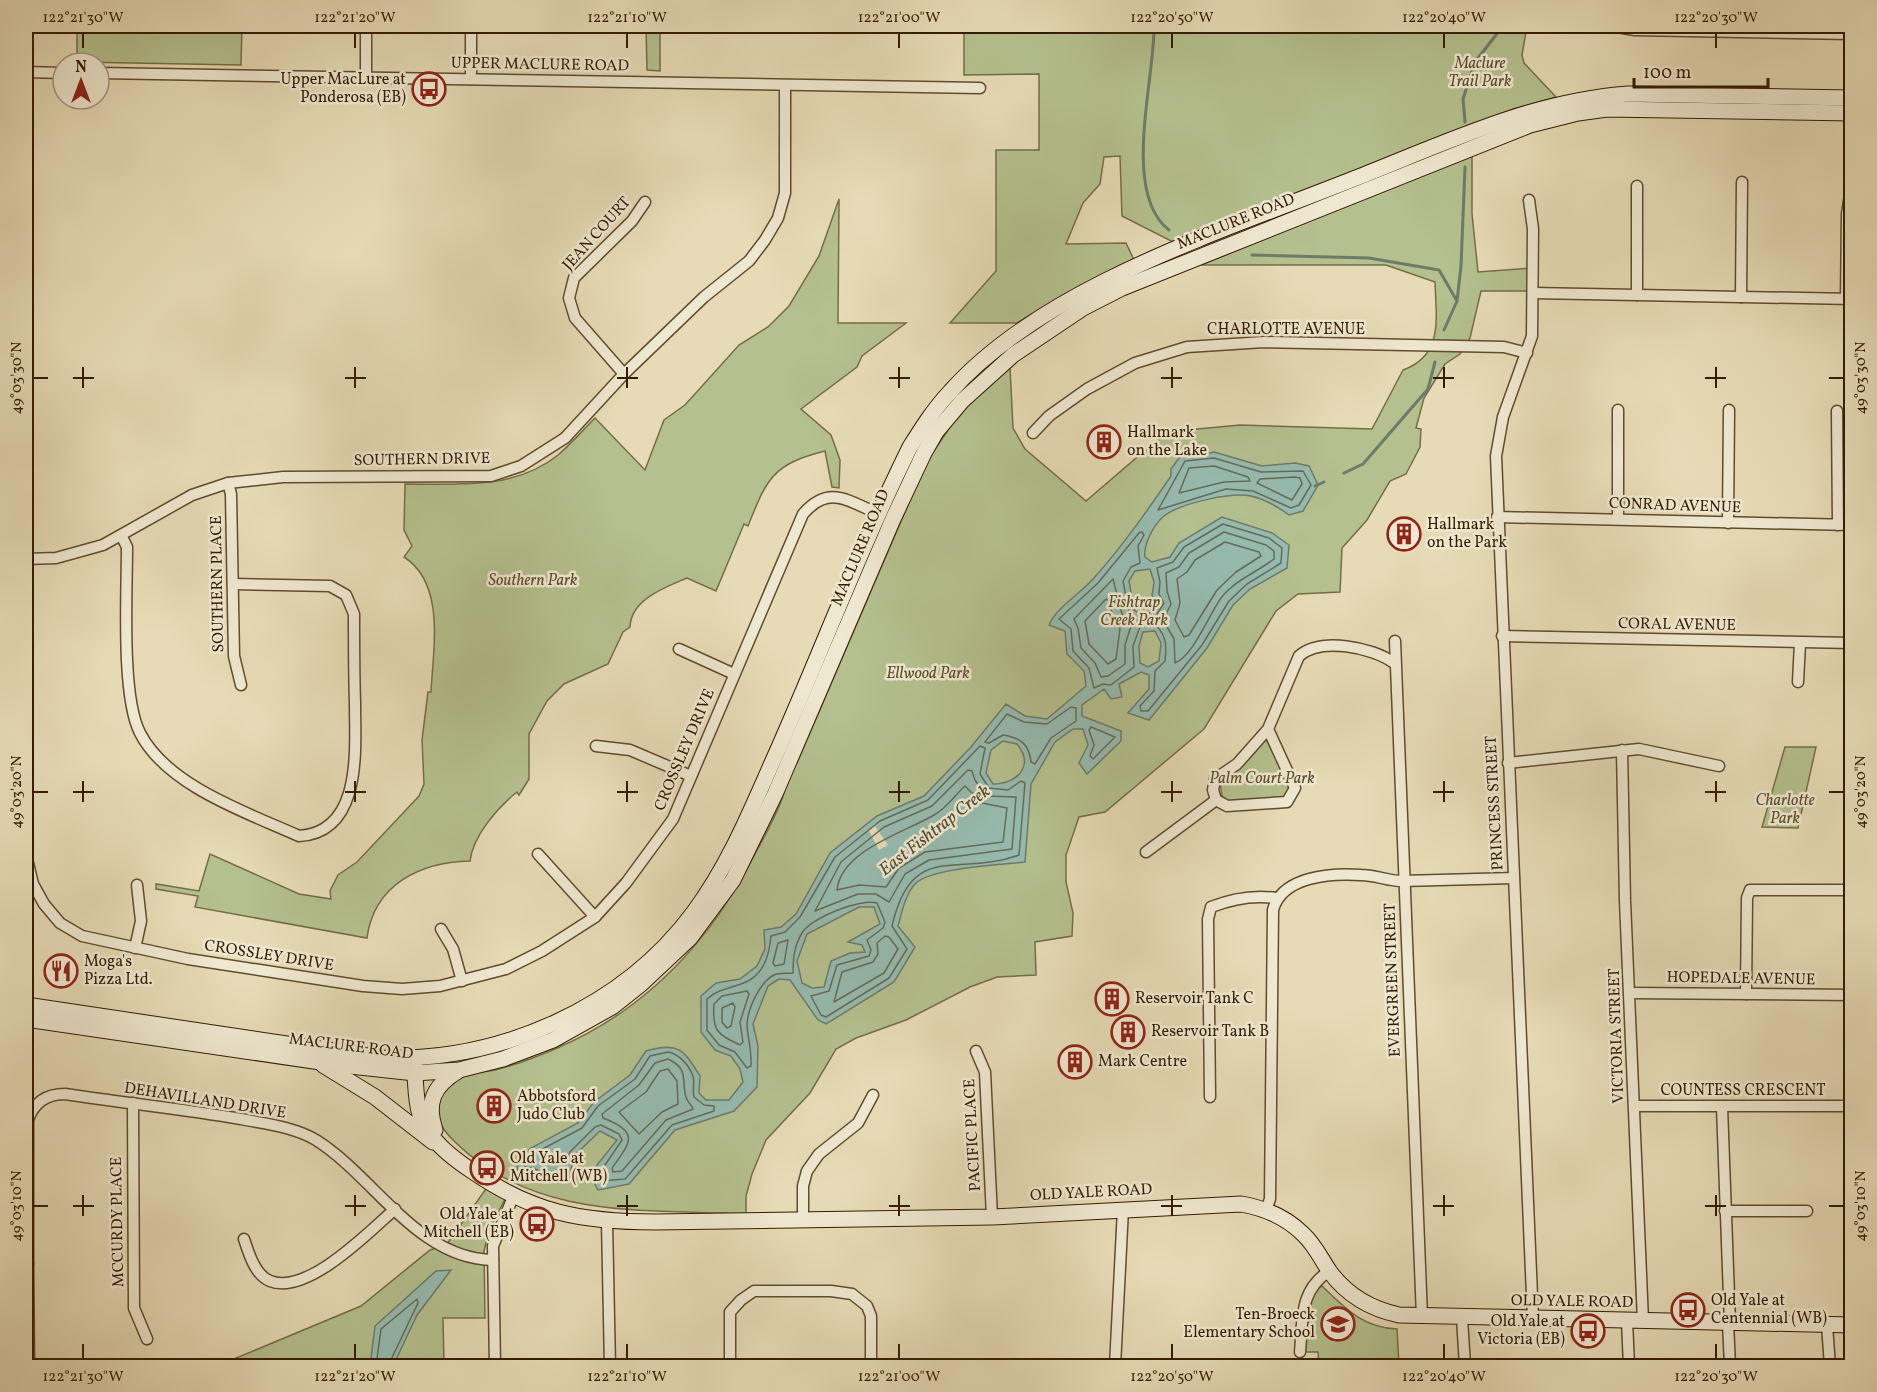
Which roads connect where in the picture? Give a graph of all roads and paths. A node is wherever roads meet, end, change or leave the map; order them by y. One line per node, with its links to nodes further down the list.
1 (366, 26): 9 (street)
2 (471, 26): 10 (street)
3 (1611, 26): 4 (street)
4 (1741, 29): 5 (street)
5 (1850, 31)
6 (26, 72): 7 (street)
7 (51, 73)
8 (111, 73): 9 (street, UPPER MACLURE ROAD)
9 (366, 77): 10 (street, UPPER MACLURE ROAD)
10 (471, 79): 11 (street, UPPER MACLURE ROAD)
11 (785, 86): 12 (street, UPPER MACLURE ROAD); 25 (street, SOUTHERN DRIVE)
12 (980, 88)
13 (1851, 98): 31 (main road, MACLURE ROAD)
14 (1851, 113): 39 (main road, MACLURE ROAD)
15 (1742, 182): 22 (street)
16 (1851, 182): 23 (street)
17 (1637, 186): 21 (street)
18 (1529, 200): 20 (street, PRINCESS STREET)
19 (645, 202): 25 (street, JEAN COURT)
20 (1533, 293): 21 (street); 24 (street, PRINCESS STREET)
21 (1637, 295): 22 (street)
22 (1742, 297): 23 (street)
23 (1849, 299)
24 (1527, 354): 29 (street, CHARLOTTE AVENUE); 32 (street, PRINCESS STREET)
25 (624, 374): 30 (street, SOUTHERN DRIVE)
26 (1618, 410): 33 (street)
27 (1729, 410): 34 (street)
28 (1837, 411): 35 (street)
29 (1033, 433)
30 (228, 483): 37 (street, SOUTHERN DRIVE); 40 (street, SOUTHERN PLACE)
31 (879, 514): 39 (main road); 47 (street, CROSSLEY DRIVE); 75 (main road, MACLURE ROAD)
32 (1497, 518): 33 (street, CONRAD AVENUE); 41 (street, PRINCESS STREET)
33 (1618, 519): 34 (street, CONRAD AVENUE)
34 (1728, 523): 35 (street, CONRAD AVENUE)
35 (1838, 525): 36 (street, CONRAD AVENUE)
36 (1851, 525)
37 (122, 537): 38 (street, SOUTHERN DRIVE); 40 (street)
38 (26, 559): 66 (street, CROSSLEY DRIVE)
39 (867, 580): 76 (main road, MACLURE ROAD)
40 (233, 584): 49 (street, SOUTHERN PLACE)
41 (1503, 636): 43 (street, CORAL AVENUE); 53 (street, PRINCESS STREET)
42 (1395, 641): 46 (street, EVERGREEN STREET)
43 (1800, 643): 44 (street, CORAL AVENUE); 48 (street)
44 (1851, 643)
45 (679, 649): 47 (street)
46 (1394, 663): 50 (street); 60 (street, EVERGREEN STREET)
47 (734, 674): 55 (street, CROSSLEY DRIVE)
48 (1798, 682)
49 (241, 685)
50 (1268, 729): 56 (street); 56 (street)
51 (596, 746): 55 (street)
52 (1622, 750): 53 (street); 54 (street); 68 (street, VICTORIA STREET)
53 (1508, 763): 59 (street, PRINCESS STREET)
54 (1719, 766)
55 (691, 776): 64 (street, CROSSLEY DRIVE)
56 (1216, 800): 57 (street)
57 (1146, 852)
58 (538, 854): 64 (street)
59 (1514, 878): 60 (street); 99 (street, PRINCESS STREET)
60 (1404, 881): 63 (street); 97 (street, EVERGREEN STREET)
61 (137, 885): 66 (street)
62 (1851, 890): 69 (street)
63 (1276, 898): 78 (street); 87 (street)
64 (595, 917): 67 (street, CROSSLEY DRIVE)
65 (441, 929): 67 (street)
66 (135, 948): 67 (street, CROSSLEY DRIVE)
67 (462, 981)
68 (1631, 993): 69 (street, HOPEDALE AVENUE); 80 (street, VICTORIA STREET)
69 (1746, 994): 70 (street, HOPEDALE AVENUE)
70 (1851, 995)
71 (26, 1005): 75 (main road, MACLURE ROAD)
72 (26, 1019): 74 (main road, MACLURE ROAD)
73 (976, 1051): 90 (street, PACIFIC PLACE)
74 (317, 1061): 75 (main road, MACLURE ROAD); 83 (main road)
75 (415, 1066): 76 (main road, MACLURE ROAD); 83 (main road, OLD YALE ROAD)
76 (459, 1070): 83 (main road)
77 (873, 1095): 91 (street)
78 (1210, 1097)
79 (133, 1103): 85 (street, DEHAVILLAND DRIVE); 95 (street, DEHAVILLAND DRIVE); 105 (street, MCCURDY PLACE)
80 (1635, 1106): 82 (street, COUNTESS CRESCENT); 101 (street, VICTORIA STREET)
81 (1851, 1106): 82 (street, COUNTESS CRESCENT)
82 (1722, 1107): 88 (street)
83 (441, 1147): 84 (main road, OLD YALE ROAD)
84 (513, 1197): 92 (main road, OLD YALE ROAD); 94 (street)
85 (395, 1209): 93 (street); 94 (street, DEHAVILLAND DRIVE)
86 (1123, 1209): 87 (main road, OLD YALE ROAD); 90 (main road, OLD YALE ROAD); 112 (street)
87 (1266, 1210): 96 (main road, OLD YALE ROAD)
88 (1725, 1211): 89 (street); 102 (street)
89 (1807, 1211)
90 (992, 1217): 91 (main road, OLD YALE ROAD)
91 (803, 1220): 92 (main road, OLD YALE ROAD)
92 (607, 1222): 109 (street)
93 (244, 1239)
94 (493, 1260): 108 (street)
95 (27, 1264): 107 (street)
96 (1329, 1271): 97 (main road, OLD YALE ROAD); 106 (street)
97 (1422, 1317): 98 (main road, OLD YALE ROAD)
98 (1462, 1318): 99 (main road, OLD YALE ROAD); 113 (street)
99 (1533, 1318): 100 (main road, OLD YALE ROAD)
100 (1627, 1321): 101 (main road, OLD YALE ROAD); 114 (street)
101 (1643, 1321): 102 (main road, OLD YALE ROAD)
102 (1729, 1323): 103 (main road, OLD YALE ROAD); 115 (street)
103 (1827, 1325): 104 (main road, OLD YALE ROAD); 116 (street)
104 (1851, 1325)
105 (147, 1339)
106 (1300, 1352)
107 (28, 1366)
108 (495, 1366)
109 (610, 1366)
110 (730, 1366): 111 (street)
111 (871, 1366)
112 (1115, 1366)
113 (1465, 1366)
114 (1629, 1366)
115 (1730, 1366)
116 (1830, 1366)

